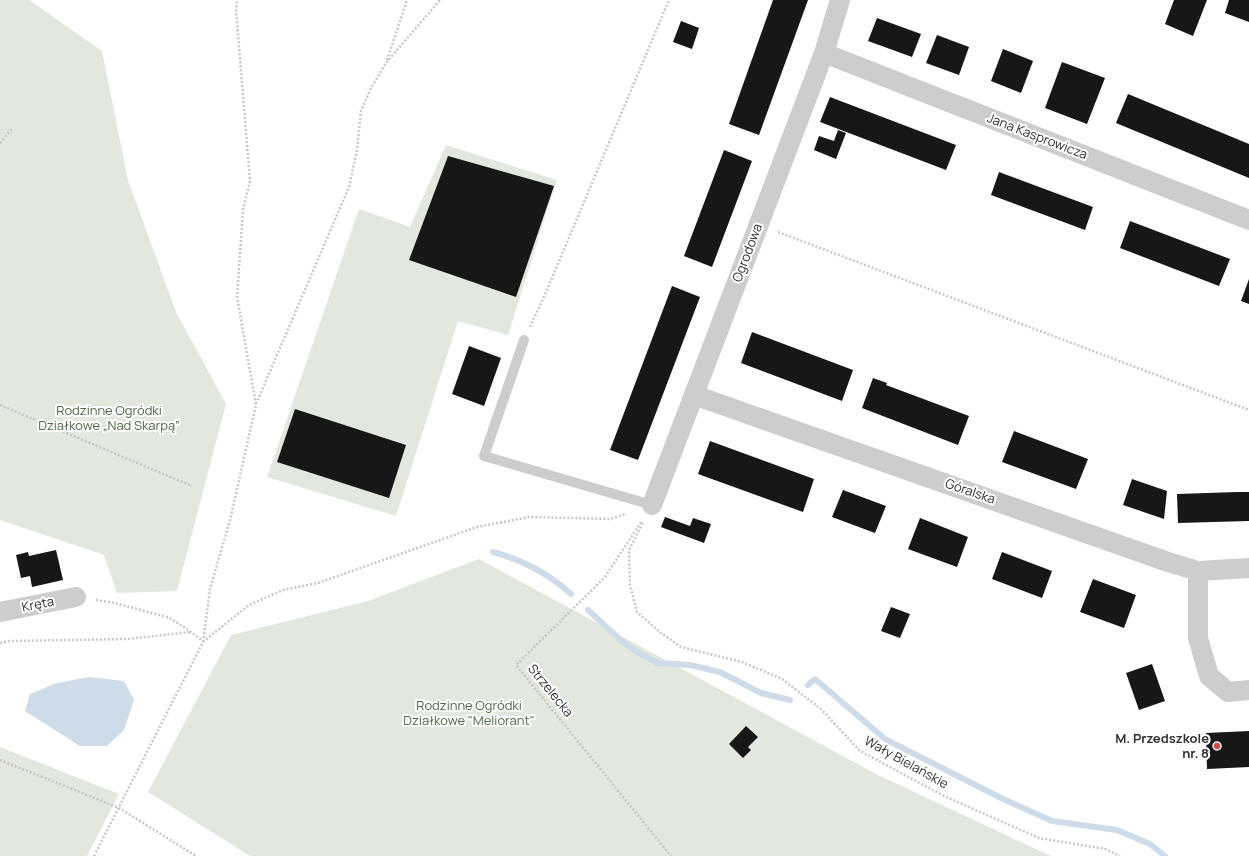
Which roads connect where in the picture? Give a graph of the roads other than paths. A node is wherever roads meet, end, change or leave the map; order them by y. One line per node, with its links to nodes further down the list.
1 (840, 0): 2 (street, Ogrodowa)
2 (824, 54): 3 (street, Jana Kasprowicza); 5 (street, Ogrodowa)
3 (1249, 220)
4 (524, 340): 6 (lane)
5 (694, 395): 6 (street, Ogrodowa); 8 (street, Góralska)
6 (652, 505)
7 (1249, 568): 8 (street, Góralska)
8 (1198, 572): 11 (street)
9 (76, 597): 10 (street, Kręta)
10 (0, 612)
11 (1249, 690)

